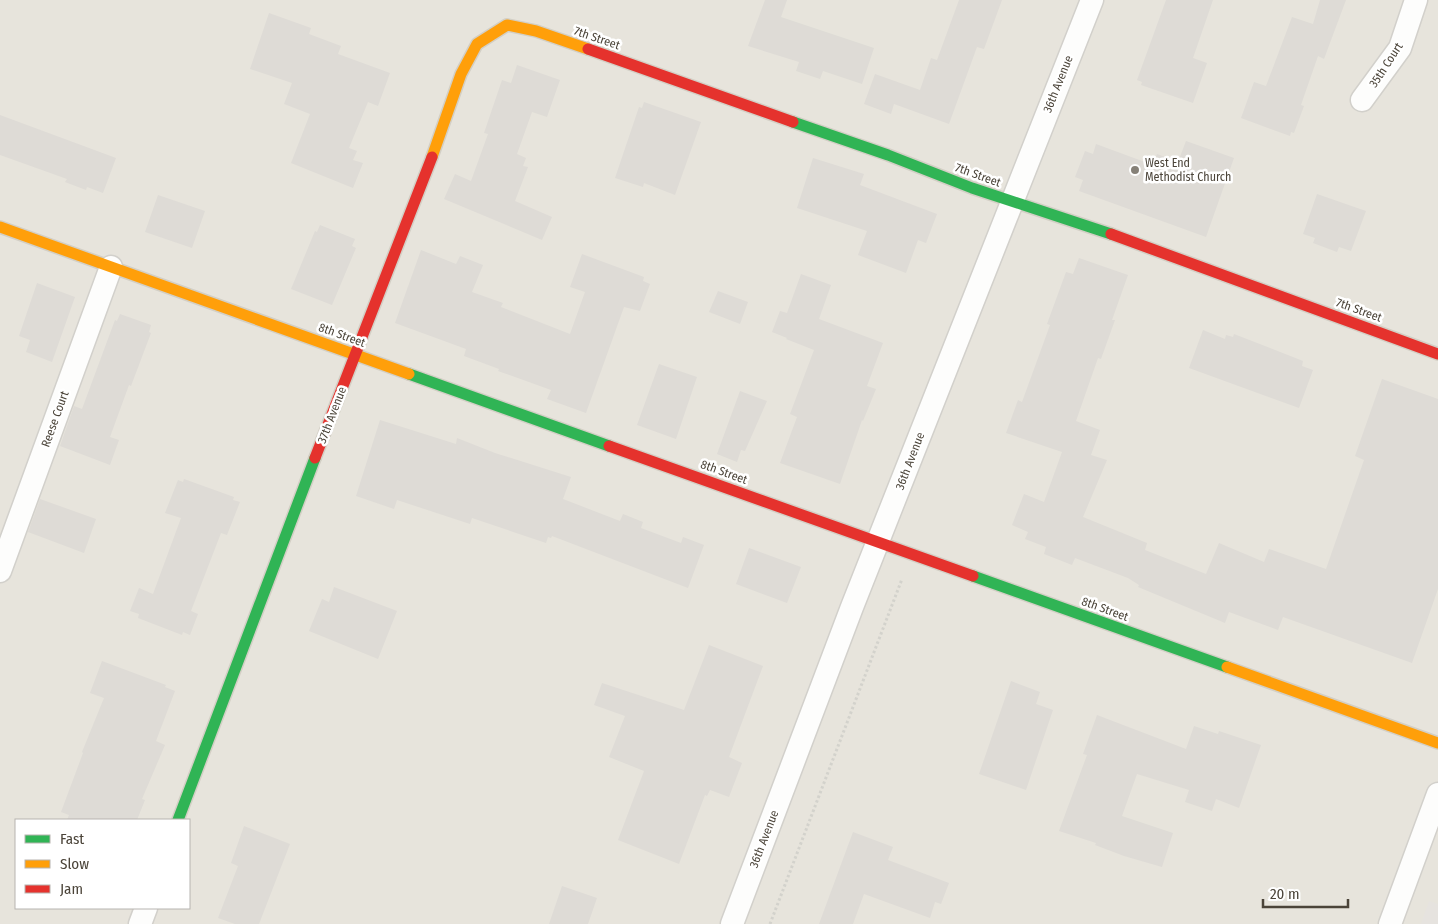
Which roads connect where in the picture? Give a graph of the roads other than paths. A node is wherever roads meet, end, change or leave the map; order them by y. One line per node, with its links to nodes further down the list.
1 (1092, 0): 5 (street, 36th Avenue)
2 (1416, 0): 4 (street, 35th Court)
3 (507, 25): 5 (street, 7th Street); 8 (street, 37th Avenue)
4 (1362, 100)
5 (1012, 202): 9 (street, 7th Street); 10 (street, 36th Avenue)
6 (0, 227): 7 (street, 8th Street)
7 (111, 267): 8 (street, 8th Street); 11 (street, Reese Court)
8 (355, 354): 10 (street, 8th Street); 14 (street, 37th Avenue)
9 (1438, 354)
10 (878, 542): 12 (street, 8th Street); 17 (street, 36th Avenue)
11 (0, 572)
12 (1438, 743)
13 (1438, 794): 18 (street)
14 (178, 819)
15 (146, 909): 16 (street)
16 (140, 924)
17 (732, 924)
18 (1390, 924)

